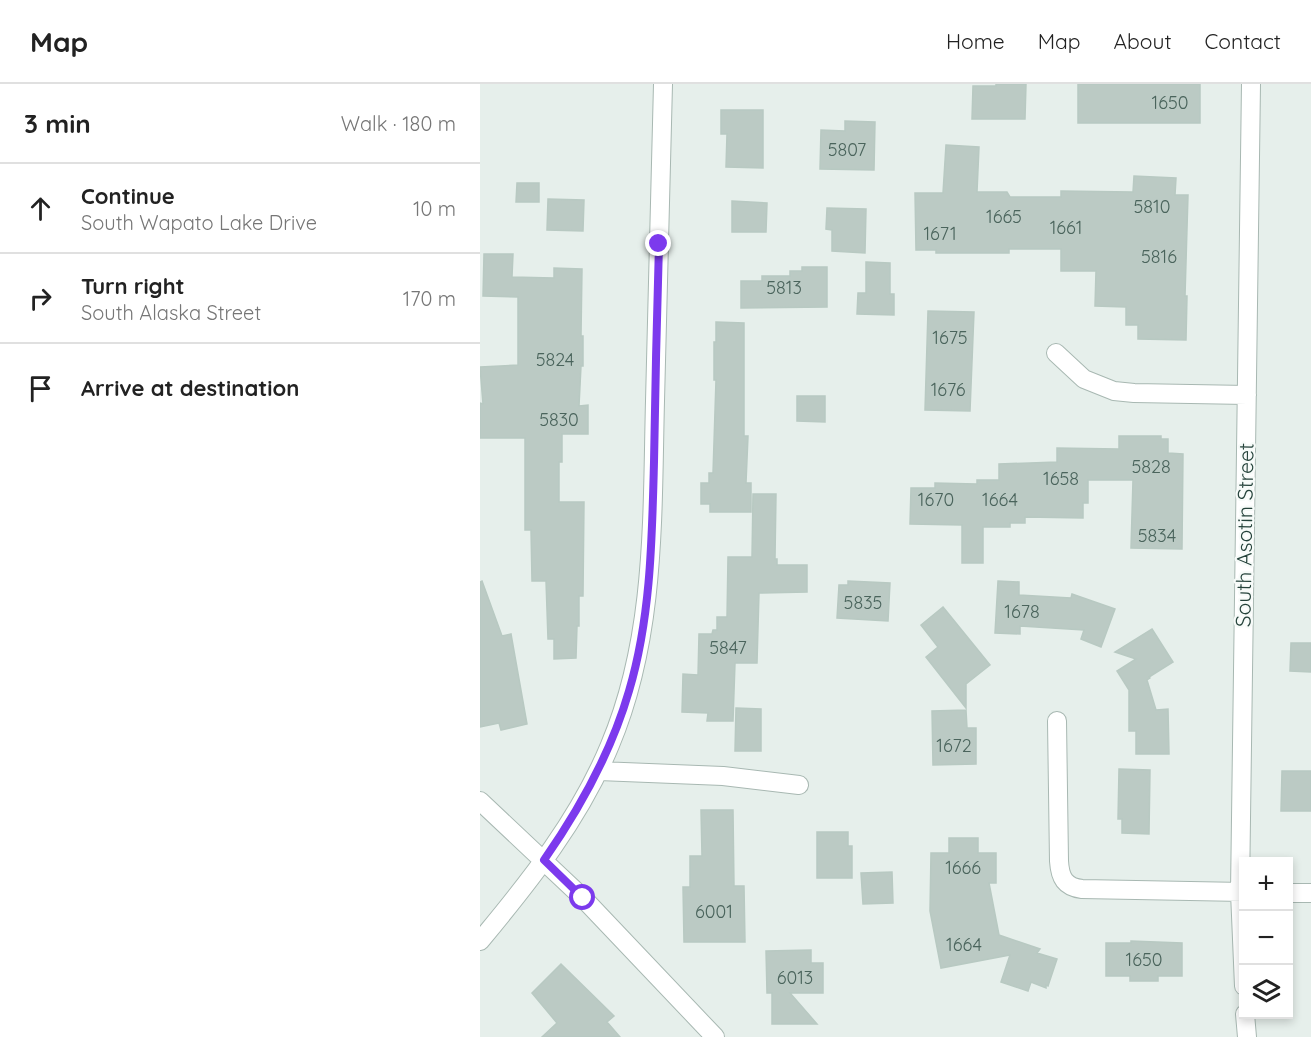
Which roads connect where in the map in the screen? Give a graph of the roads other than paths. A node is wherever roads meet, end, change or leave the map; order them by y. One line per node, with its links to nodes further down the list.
1 (663, 84): 6 (street)
2 (1251, 84): 4 (street, South Asotin Street)
3 (1056, 353): 4 (street)
4 (1247, 394): 9 (street, South Asotin Street)
5 (1057, 721): 11 (street)
6 (599, 771): 7 (street); 10 (street)
7 (799, 784)
8 (480, 801): 10 (street)
9 (1242, 857)
10 (544, 860): 15 (street); 18 (street)
11 (1239, 892)
12 (1293, 893): 13 (street)
13 (1311, 893)
14 (1242, 911): 16 (street, South Asotin Street)
15 (480, 941)
16 (1244, 965)
17 (1245, 1019): 19 (street)
18 (715, 1037)
19 (1247, 1037)

